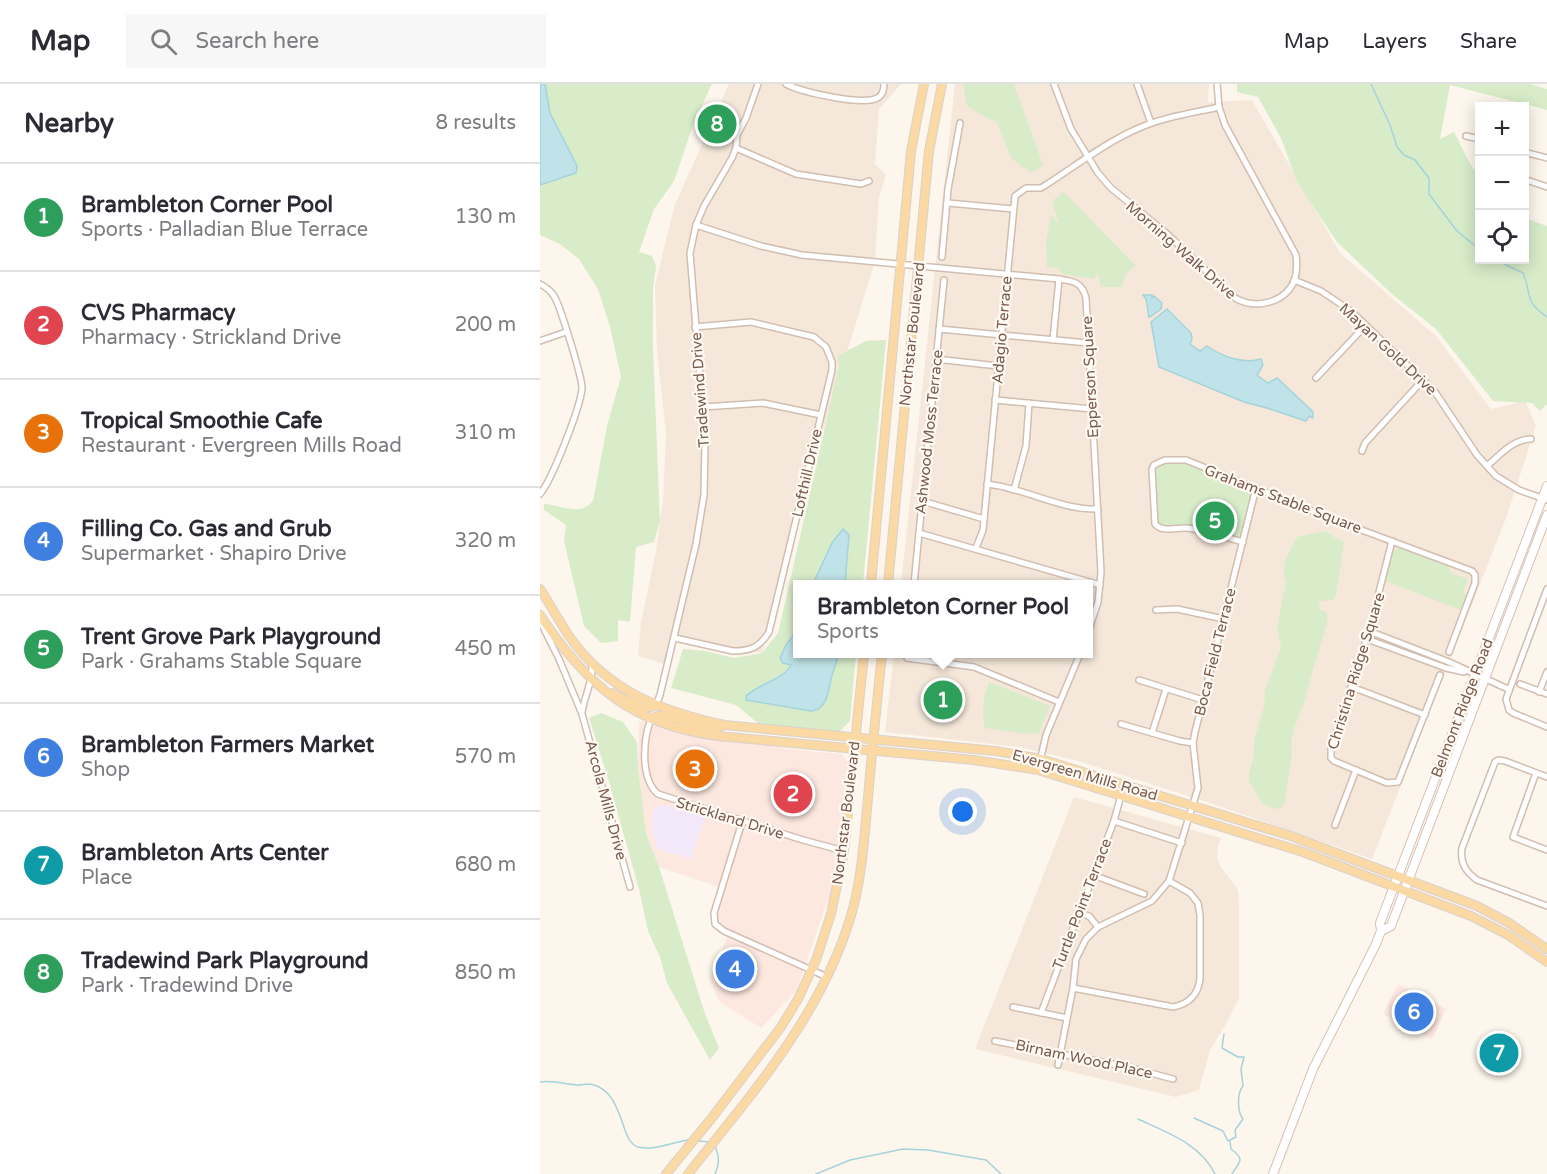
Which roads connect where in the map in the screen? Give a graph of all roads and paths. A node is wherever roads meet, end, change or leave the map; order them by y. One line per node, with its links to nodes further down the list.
1 (758, 84): 14 (street, Tradewind Drive)
2 (786, 84): 3 (street)
3 (884, 84)
4 (924, 84): 25 (main road, Northstar Boulevard)
5 (942, 84): 26 (main road, Northstar Boulevard)
6 (1054, 84): 16 (street, Morning Walk Drive)
7 (1137, 84): 11 (street)
8 (1217, 84): 9 (street)
9 (1219, 107): 11 (street); 30 (street)
10 (960, 123): 21 (street)
11 (1151, 123): 16 (street)
12 (1466, 135): 13 (street)
13 (1475, 138)
14 (736, 148): 18 (street); 23 (street, Tradewind Drive)
15 (1529, 153): 17 (street)
16 (1089, 157): 22 (street); 30 (street, Morning Walk Drive)
17 (1547, 158)
18 (869, 181)
19 (1529, 181): 20 (street)
20 (1547, 187)
21 (948, 203): 22 (street); 24 (street)
22 (1013, 209): 27 (street, Adagio Terrace)
23 (696, 225): 25 (street, Epperson Square); 33 (street, Tradewind Drive)
24 (942, 257)
25 (901, 264): 26 (street, Epperson Square); 66 (main road, Northstar Boulevard)
26 (919, 266): 27 (street, Epperson Square); 67 (main road, Northstar Boulevard)
27 (1007, 274): 28 (street, Epperson Square); 36 (street, Adagio Terrace)
28 (1059, 279): 37 (street); 39 (street, Epperson Square)
29 (944, 280): 34 (street, Ashwood Moss Terrace)
30 (1294, 280): 32 (street, Mayan Gold Drive)
31 (540, 284): 35 (street)
32 (1366, 326): 42 (street); 43 (street, Mayan Gold Drive)
33 (695, 327): 46 (street, Tradewind Drive); 48 (street, Lofthill Drive)
34 (939, 329): 36 (street); 40 (street, Ashwood Moss Terrace)
35 (567, 332): 38 (street); 55 (street)
36 (1001, 336): 37 (street); 41 (street, Adagio Terrace)
37 (1053, 340): 39 (street)
38 (540, 341)
39 (1088, 344): 47 (street, Epperson Square)
40 (936, 359): 41 (street); 58 (street, Ashwood Moss Terrace)
41 (998, 366): 44 (street, Adagio Terrace)
42 (1316, 378)
43 (1423, 380): 50 (street); 51 (street, Mayan Gold Drive)
44 (995, 400): 45 (street); 52 (street, Adagio Terrace)
45 (1029, 403): 47 (street); 56 (street)
46 (703, 407): 48 (street); 80 (street, Tradewind Drive)
47 (1092, 409): 59 (street, Epperson Square)
48 (821, 415): 80 (street, Lofthill Drive)
49 (1531, 440): 51 (street)
50 (1362, 451)
51 (1487, 466): 57 (street, Mayan Gold Drive)
52 (987, 484): 56 (street); 61 (street, Adagio Terrace)
53 (1547, 486): 57 (main road, Belmont Ridge Road)
54 (1256, 488): 63 (street, Grahams Stable Square); 64 (street, Boca Field Terrace); 64 (street, Grahams Stable Square)
55 (541, 490)
56 (1014, 490): 59 (street)
57 (1545, 500): 90 (main road, Belmont Ridge Road)
58 (922, 501): 61 (street); 62 (street, Ashwood Moss Terrace)
59 (1098, 509): 71 (street, Epperson Square)
60 (1547, 514): 92 (main road, Belmont Ridge Road)
61 (984, 519): 65 (street, Adagio Terrace)
62 (919, 533): 65 (street); 68 (street, Ashwood Moss Terrace)
63 (1392, 541): 79 (street, Christina Ridge Square); 82 (street, Grahams Stable Square)
64 (1243, 542): 77 (street, Boca Field Terrace)
65 (976, 549): 69 (street)
66 (871, 580)
67 (888, 580)
68 (914, 580)
69 (1083, 580)
70 (1093, 583): 71 (street)
71 (1100, 585): 76 (street, Epperson Square)
72 (540, 589): 87 (main road, Evergreen Mills Road)
73 (1547, 589): 97 (street)
74 (1156, 610): 77 (street)
75 (540, 615): 91 (main road, Evergreen Mills Road)
76 (1093, 619)
77 (1224, 620): 101 (street, Boca Field Terrace)
78 (540, 621): 104 (street, Arcola Mills Drive)
79 (1369, 631): 81 (street, Christina Ridge Square); 90 (street)
80 (675, 638): 103 (street, Tradewind Drive)
81 (1367, 639): 90 (street); 95 (street, Christina Ridge Square)
82 (1449, 652)
83 (864, 658): 111 (main road, Northstar Boulevard)
84 (882, 658): 112 (main road, Northstar Boulevard)
85 (919, 658): 102 (street)
86 (1078, 658): 102 (street)
87 (589, 660): 91 (street); 103 (main road, Evergreen Mills Road)
88 (1547, 672): 99 (street)
89 (1440, 675): 105 (street, Christina Ridge Square)
90 (1474, 675): 92 (street); 131 (main road, Belmont Ridge Road)
91 (591, 678): 98 (main road, Evergreen Mills Road); 104 (street)
92 (1485, 679): 97 (street); 132 (main road, Belmont Ridge Road)
93 (1139, 680): 96 (street)
94 (1520, 684): 99 (street)
95 (1352, 687): 105 (street); 118 (street, Christina Ridge Square)
96 (1166, 689): 101 (street); 110 (street)
97 (1508, 689): 109 (street)
98 (604, 691): 103 (main road); 106 (main road, Evergreen Mills Road)
99 (1539, 692): 100 (street)
100 (1547, 694)
101 (1203, 700): 113 (street, Boca Field Terrace)
102 (1059, 702): 116 (street)
103 (656, 706): 108 (main road, Evergreen Mills Road)
104 (582, 714): 135 (street, Arcola Mills Drive)
105 (1425, 715): 118 (street, Christina Ridge Square)
106 (651, 719): 108 (main road); 114 (main road, Evergreen Mills Road); 125 (street, Strickland Drive)
107 (1121, 724): 110 (street)
108 (724, 725): 111 (main road, Evergreen Mills Road)
109 (1547, 727)
110 (1152, 733): 113 (street)
111 (856, 738): 112 (main road, Evergreen Mills Road); 114 (main road, Northstar Boulevard)
112 (873, 740): 115 (main road, Northstar Boulevard); 116 (main road, Evergreen Mills Road)
113 (1193, 743): 122 (street, Boca Field Terrace)
114 (854, 749): 115 (main road, Evergreen Mills Road); 129 (main road, Northstar Boulevard)
115 (872, 751): 117 (main road, Evergreen Mills Road); 145 (main road, Northstar Boulevard)
116 (1041, 759): 117 (street); 122 (main road, Evergreen Mills Road)
117 (1038, 770): 121 (main road, Evergreen Mills Road)
118 (1356, 770): 126 (street)
119 (1536, 773): 120 (street); 128 (street); 138 (street)
120 (1547, 777)
121 (1121, 795): 123 (main road, Evergreen Mills Road); 124 (street, Turtle Point Terrace)
122 (1193, 806): 123 (street, Boca Field Terrace); 131 (main road, Evergreen Mills Road)
123 (1190, 816): 127 (street, Boca Field Terrace); 134 (main road, Evergreen Mills Road)
124 (1114, 821): 127 (street); 130 (street, Turtle Point Terrace)
125 (742, 822): 129 (street, Strickland Drive); 144 (street)
126 (1335, 825)
127 (1182, 843): 133 (street, Boca Field Terrace)
128 (1547, 850)
129 (844, 851): 144 (main road, Northstar Boulevard)
130 (1093, 875): 137 (street); 139 (street, Turtle Point Terrace)
131 (1398, 876): 132 (main road, Evergreen Mills Road); 134 (main road, Belmont Ridge Road)
132 (1407, 880): 136 (main road, Belmont Ridge Road); 142 (main road, Evergreen Mills Road)
133 (1169, 881): 140 (street); 146 (street)
134 (1394, 886): 136 (main road, Evergreen Mills Road); 141 (main road, Belmont Ridge Road)
135 (630, 887)
136 (1404, 890): 141 (main road, Belmont Ridge Road); 143 (main road, Evergreen Mills Road)
137 (1144, 894)
138 (1547, 906)
139 (1079, 913): 140 (street); 148 (street, Turtle Point Terrace)
140 (1098, 927): 146 (street)
141 (1381, 930): 156 (main road, Belmont Ridge Road)
142 (1547, 949)
143 (1547, 962)
144 (812, 970): 145 (street); 154 (main road, Northstar Boulevard)
145 (827, 977): 155 (main road, Northstar Boulevard)
146 (1073, 988): 149 (street)
147 (1013, 1007): 148 (street)
148 (1041, 1013): 149 (street)
149 (1067, 1018): 151 (street)
150 (995, 1041): 151 (street, Birnam Wood Place)
151 (1060, 1053): 152 (street); 153 (street, Birnam Wood Place)
152 (1058, 1065)
153 (1173, 1079)
154 (666, 1174)
155 (688, 1174)
156 (1272, 1174)

